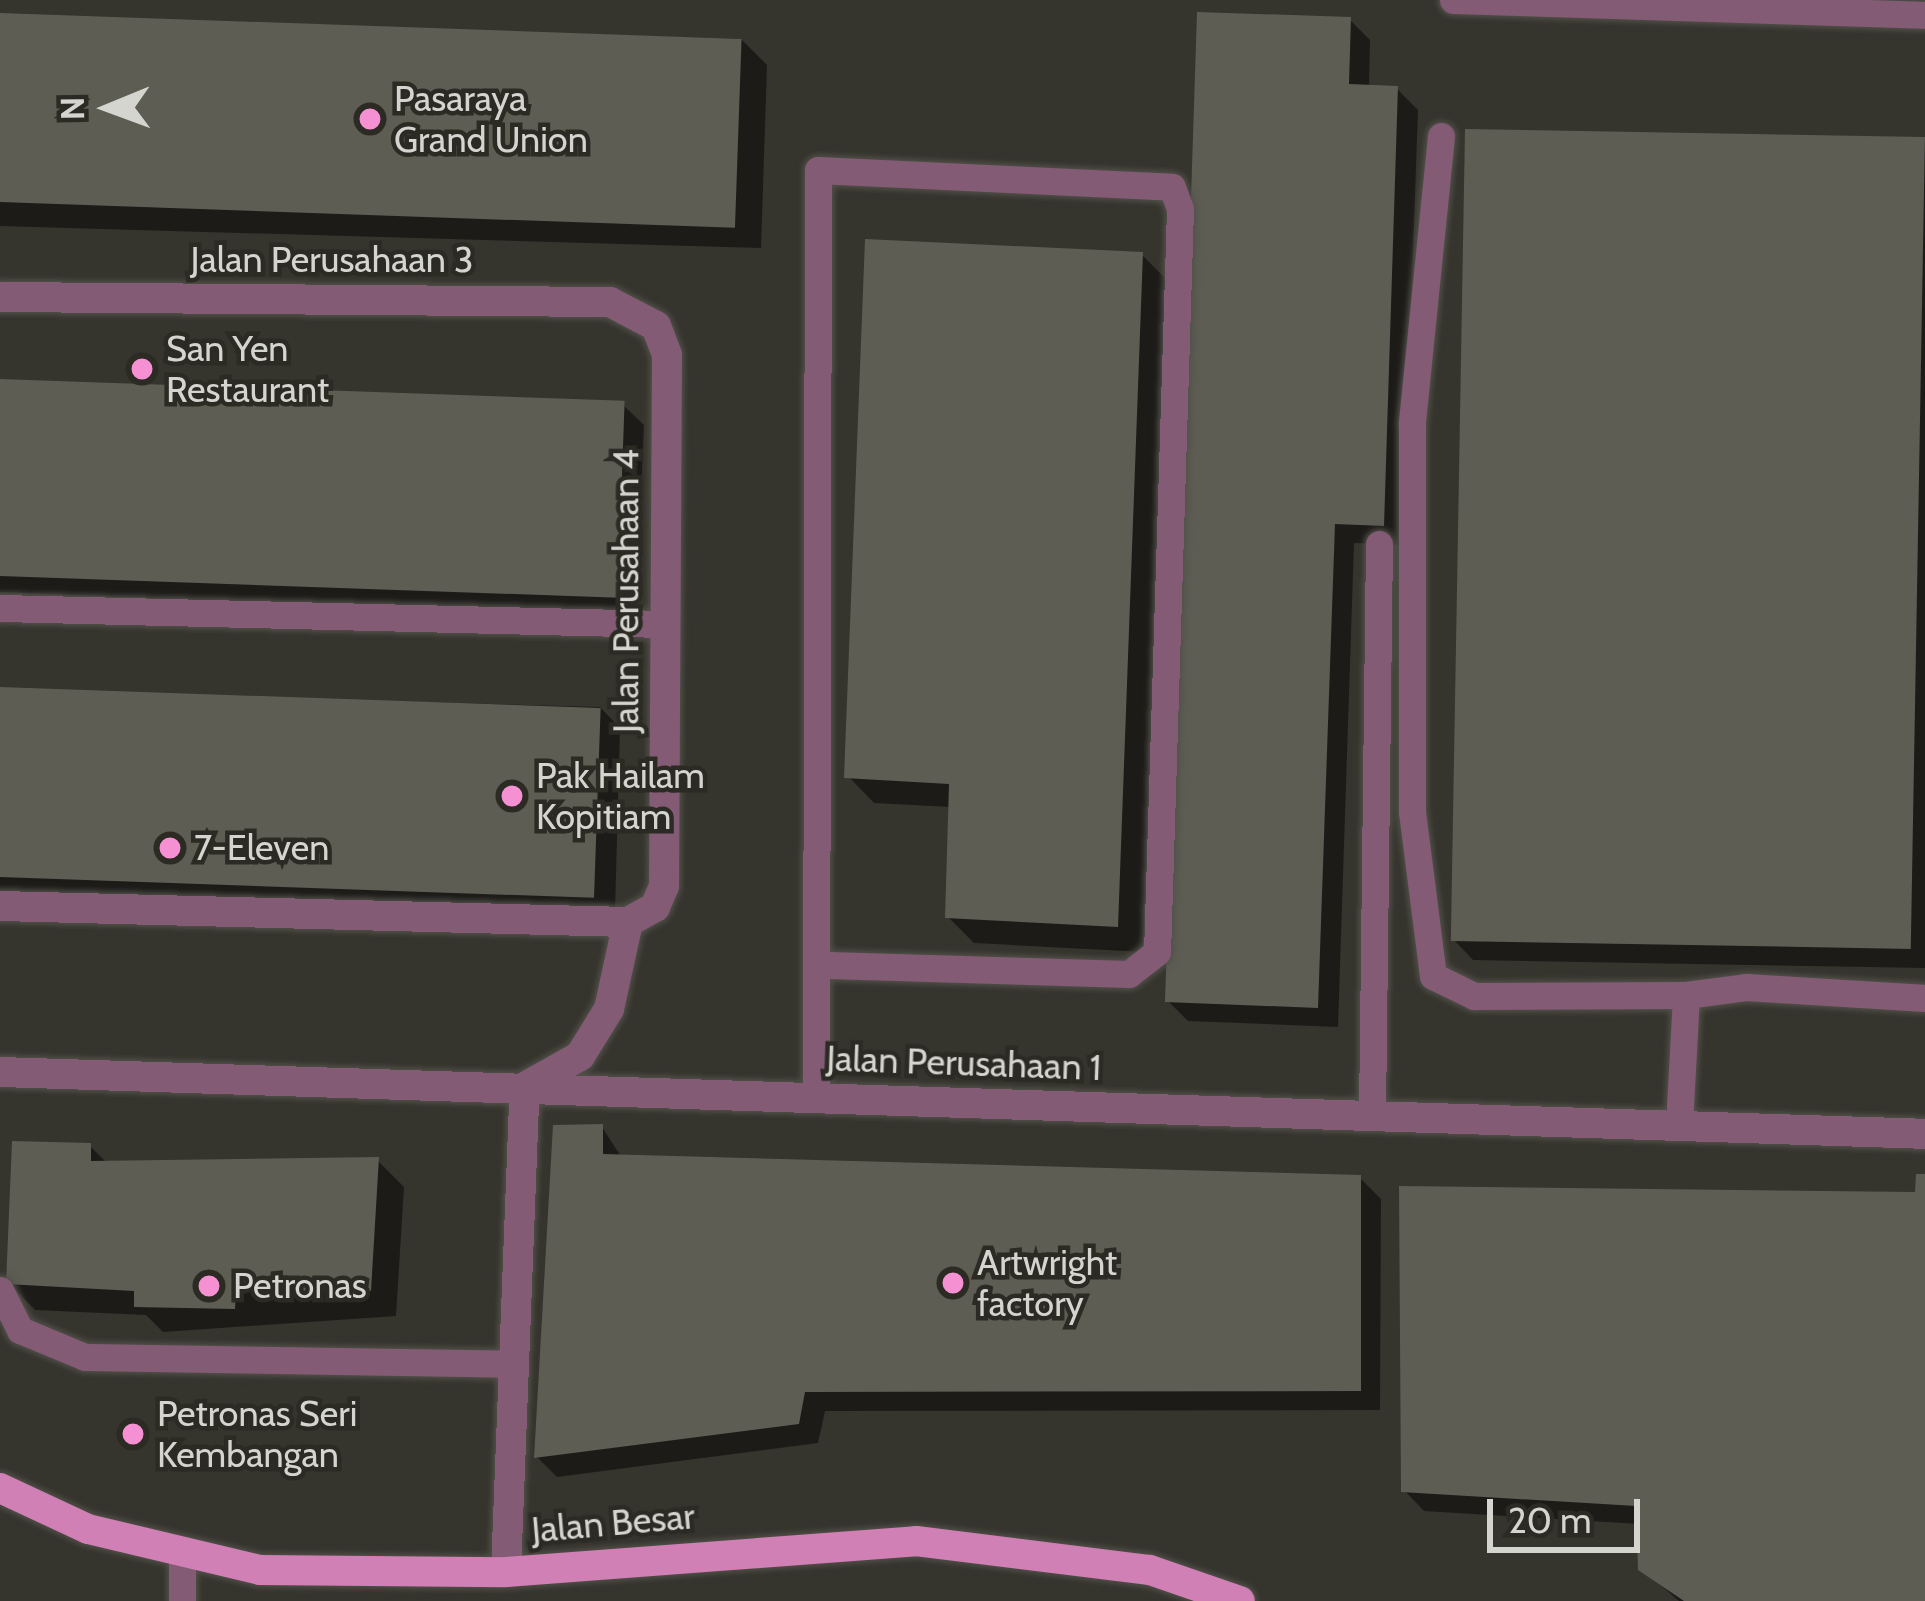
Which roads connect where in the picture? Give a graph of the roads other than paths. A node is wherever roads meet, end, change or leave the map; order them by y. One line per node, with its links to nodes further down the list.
1 (1453, 0): 2 (lane)
2 (1892, 7): 3 (lane)
3 (1925, 15)
4 (1441, 136): 13 (lane)
5 (0, 297): 6 (street, Jalan Perusahaan 3)
6 (656, 326): 9 (street, Jalan Perusahaan 4)
7 (1379, 544): 18 (lane)
8 (0, 608): 9 (lane)
9 (664, 624): 11 (street, Jalan Perusahaan 4)
10 (0, 906): 11 (street)
11 (628, 922): 16 (street, Jalan Perusahaan 4)
12 (820, 965): 12 (lane); 17 (lane)
13 (1686, 995): 14 (lane); 19 (lane)
14 (1925, 998)
15 (0, 1072): 16 (street, Jalan Perusahaan 1)
16 (525, 1088): 17 (street, Jalan Perusahaan 1); 22 (street)
17 (816, 1099): 18 (street, Jalan Perusahaan 1)
18 (1372, 1114): 19 (street, Jalan Perusahaan 1)
19 (1679, 1125): 20 (street, Jalan Perusahaan 1)
20 (1925, 1133)
21 (0, 1290): 22 (lane)
22 (514, 1364): 25 (street)
23 (0, 1488): 24 (main road, Jalan Besar)
24 (182, 1556): 25 (main road, Jalan Besar); 27 (lane)
25 (506, 1572): 26 (main road, Jalan Besar)
26 (1201, 1594): 28 (main road, Jalan Besar)
27 (182, 1601)
28 (1240, 1601)

